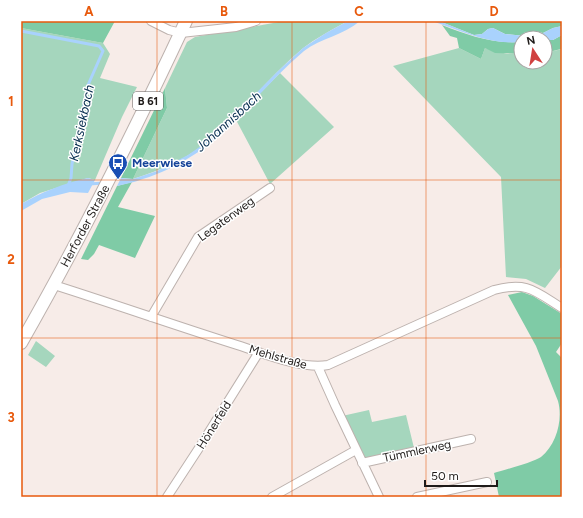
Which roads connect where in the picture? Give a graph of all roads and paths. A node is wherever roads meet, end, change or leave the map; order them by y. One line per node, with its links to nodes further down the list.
1 (151, 21): 4 (street)
2 (186, 21): 4 (main road, Herforder Straße / B 61)
3 (256, 21): 4 (street)
4 (181, 33): 6 (main road, Herforder Straße / B 61)
5 (270, 188): 8 (street, Legatenweg)
6 (54, 285): 8 (street, Mehlstraße); 9 (main road, Herforder Straße / B 61)
7 (562, 308): 11 (street, Mehlstraße)
8 (151, 317): 10 (street, Mehlstraße)
9 (21, 342)
10 (259, 352): 11 (street, Mehlstraße); 16 (street, Hönerfeld)
11 (318, 367): 13 (street)
12 (471, 439): 14 (street, Tümmlerweg)
13 (356, 450): 14 (street); 17 (street)
14 (362, 462): 18 (street)
15 (487, 482): 19 (street)
16 (167, 497)
17 (272, 497)
18 (379, 497)
19 (417, 497)

